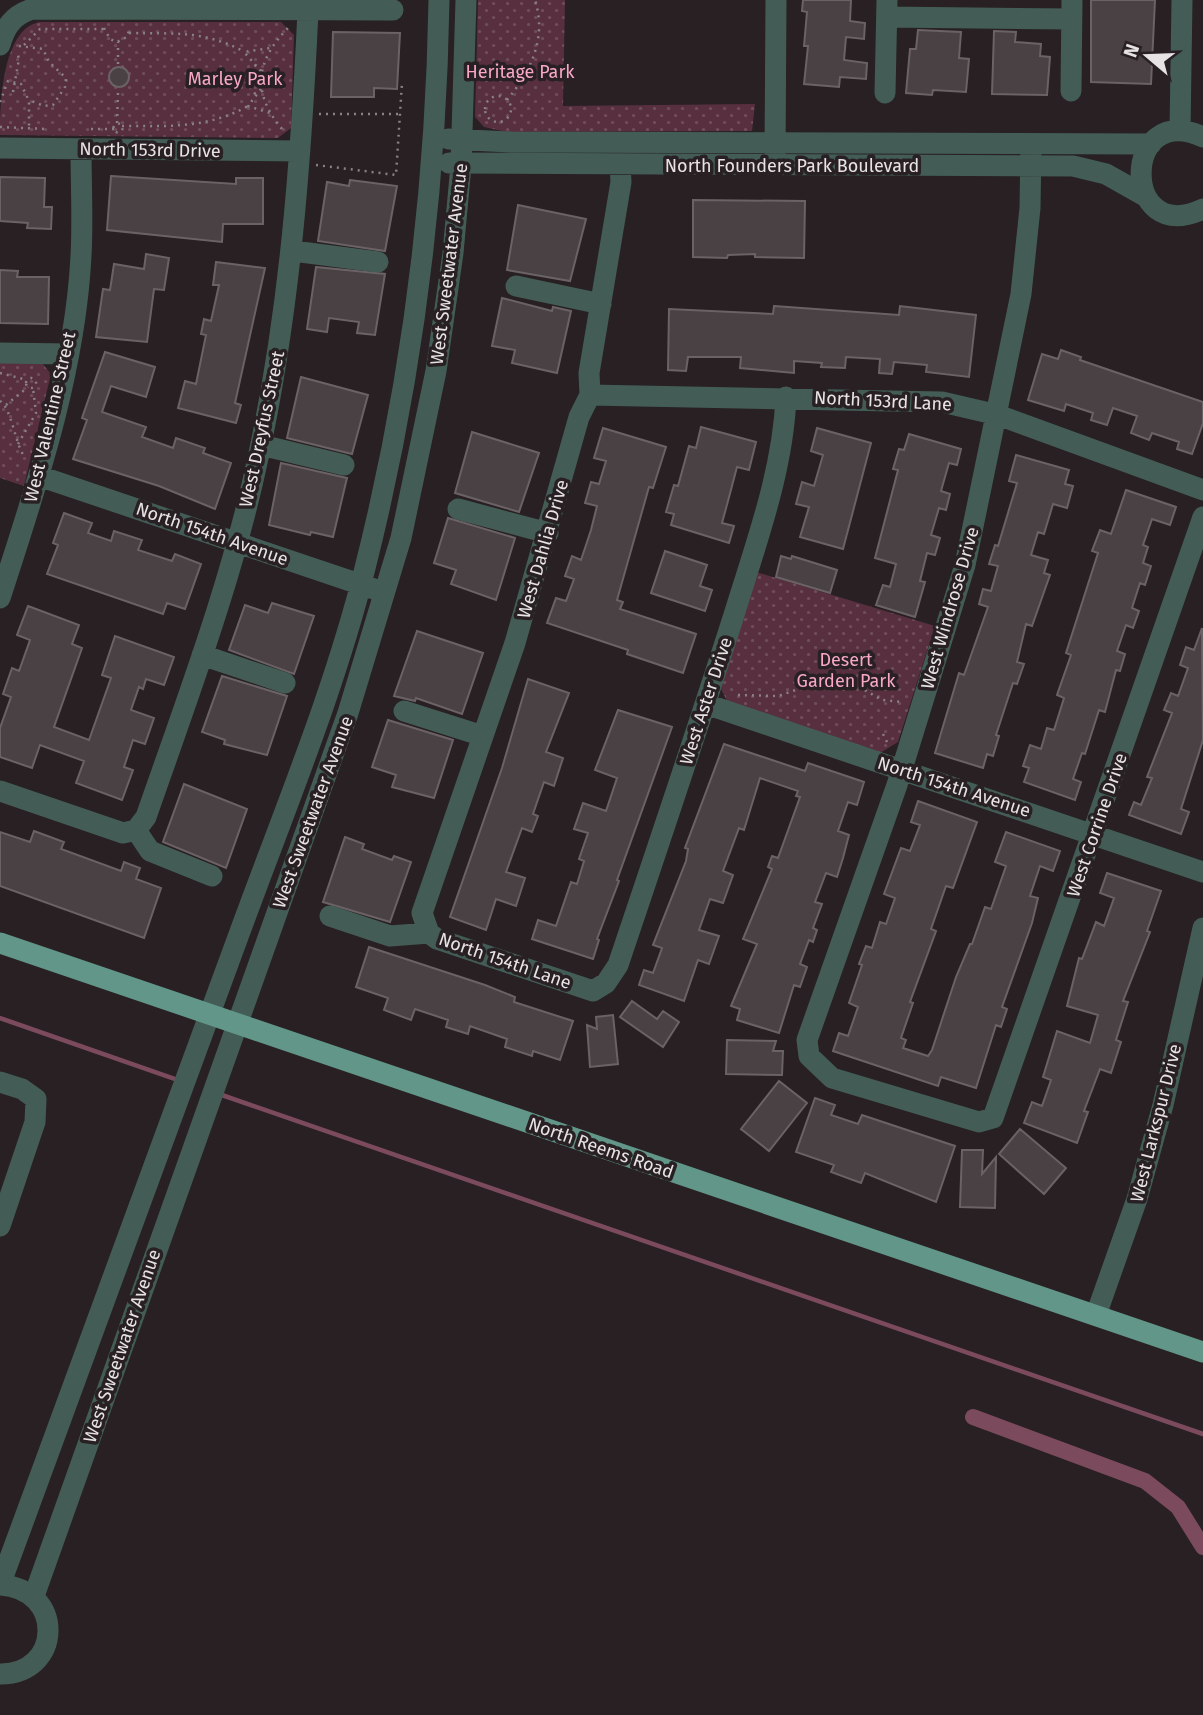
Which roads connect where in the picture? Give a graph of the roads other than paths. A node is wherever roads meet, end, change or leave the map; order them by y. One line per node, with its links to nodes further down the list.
1 (439, 0): 14 (street, West Sweetwater Avenue)
2 (466, 0): 17 (street, West Sweetwater Avenue)
3 (776, 0): 18 (street)
4 (1182, 0): 13 (street)
5 (887, 8): 7 (street); 12 (street)
6 (393, 10): 8 (street)
7 (1072, 10): 11 (street)
8 (308, 11): 9 (street); 22 (street, West Dreyfus Street)
9 (119, 12): 10 (street)
10 (0, 45)
11 (1072, 90)
12 (885, 93)
13 (1180, 131): 15 (street); 19 (street)
14 (435, 138): 17 (street, North Founders Park Boulevard); 23 (street, West Sweetwater Avenue)
15 (1203, 138)
16 (81, 139): 21 (street, North 153rd Drive); 22 (street, North 153rd Drive); 35 (street, West Valentine Street)
17 (461, 141): 18 (street, North Founders Park Boulevard); 24 (street, West Sweetwater Avenue)
18 (775, 143): 20 (street, North Founders Park Boulevard); 26 (street)
19 (1151, 144): 20 (street, North Founders Park Boulevard); 28 (street)
20 (1031, 145): 27 (street, West Windrose Drive)
21 (0, 148)
22 (308, 158): 30 (street, West Dreyfus Street)
23 (433, 162): 24 (street, North Founders Park Boulevard); 47 (street, West Sweetwater Avenue)
24 (461, 165): 25 (street, North Founders Park Boulevard); 48 (street, West Sweetwater Avenue)
25 (620, 165): 26 (street, North Founders Park Boulevard); 33 (street, West Dahlia Drive)
26 (774, 165): 27 (street, North Founders Park Boulevard)
27 (1031, 168): 28 (street, North Founders Park Boulevard); 38 (street, West Windrose Drive)
28 (1145, 196): 29 (street, North Founders Park Boulevard)
29 (1203, 209)
30 (293, 251): 31 (street); 39 (street, West Dreyfus Street)
31 (378, 262)
32 (516, 286): 33 (street)
33 (601, 304): 36 (street, West Dahlia Drive)
34 (0, 353): 35 (street)
35 (68, 354): 41 (street, West Valentine Street)
36 (590, 395): 37 (street, North 153rd Lane); 45 (street, West Dahlia Drive)
37 (786, 397): 38 (street, North 153rd Lane); 52 (street, West Aster Drive)
38 (998, 415): 42 (street, North 153rd Lane); 55 (street, West Windrose Drive)
39 (261, 445): 40 (street); 46 (street, West Dreyfus Street)
40 (344, 465)
41 (33, 467): 46 (street, North 154th Avenue); 49 (street, West Valentine Street)
42 (1203, 490)
43 (458, 509): 45 (street)
44 (1203, 517): 58 (street, West Corrine Drive)
45 (548, 533): 54 (street, West Dahlia Drive)
46 (237, 543): 47 (street, North 154th Avenue); 50 (street, West Dreyfus Street)
47 (360, 584): 48 (street, North 154th Avenue); 66 (street, West Sweetwater Avenue)
48 (386, 592): 67 (street, West Sweetwater Avenue)
49 (0, 598)
50 (202, 655): 51 (street); 57 (street, West Dreyfus Street)
51 (285, 683)
52 (706, 704): 55 (street, North 154th Avenue); 65 (street, West Aster Drive)
53 (404, 711): 54 (street)
54 (483, 736): 62 (street, West Dahlia Drive)
55 (901, 769): 58 (street, North 154th Avenue); 69 (street, West Windrose Drive)
56 (0, 791): 57 (street)
57 (136, 830): 60 (street)
58 (1094, 834): 59 (street, North 154th Avenue); 69 (street, West Corrine Drive)
59 (1203, 872)
60 (212, 876)
61 (330, 916): 62 (street)
62 (426, 928): 65 (street, North 154th Lane)
63 (1203, 928): 71 (street, West Larkspur Drive)
64 (0, 943): 66 (main road, North Reems Road)
65 (593, 991)
66 (211, 1015): 67 (main road, North Reems Road); 73 (street, West Sweetwater Avenue)
67 (237, 1024): 71 (main road, North Reems Road); 74 (street, West Sweetwater Avenue)
68 (0, 1082): 70 (street)
69 (979, 1122)
70 (0, 1226)
71 (1096, 1315): 72 (main road, North Reems Road)
72 (1203, 1352)
73 (0, 1585): 74 (street, West Sweetwater Avenue)
74 (34, 1596): 75 (street)
75 (0, 1674)

